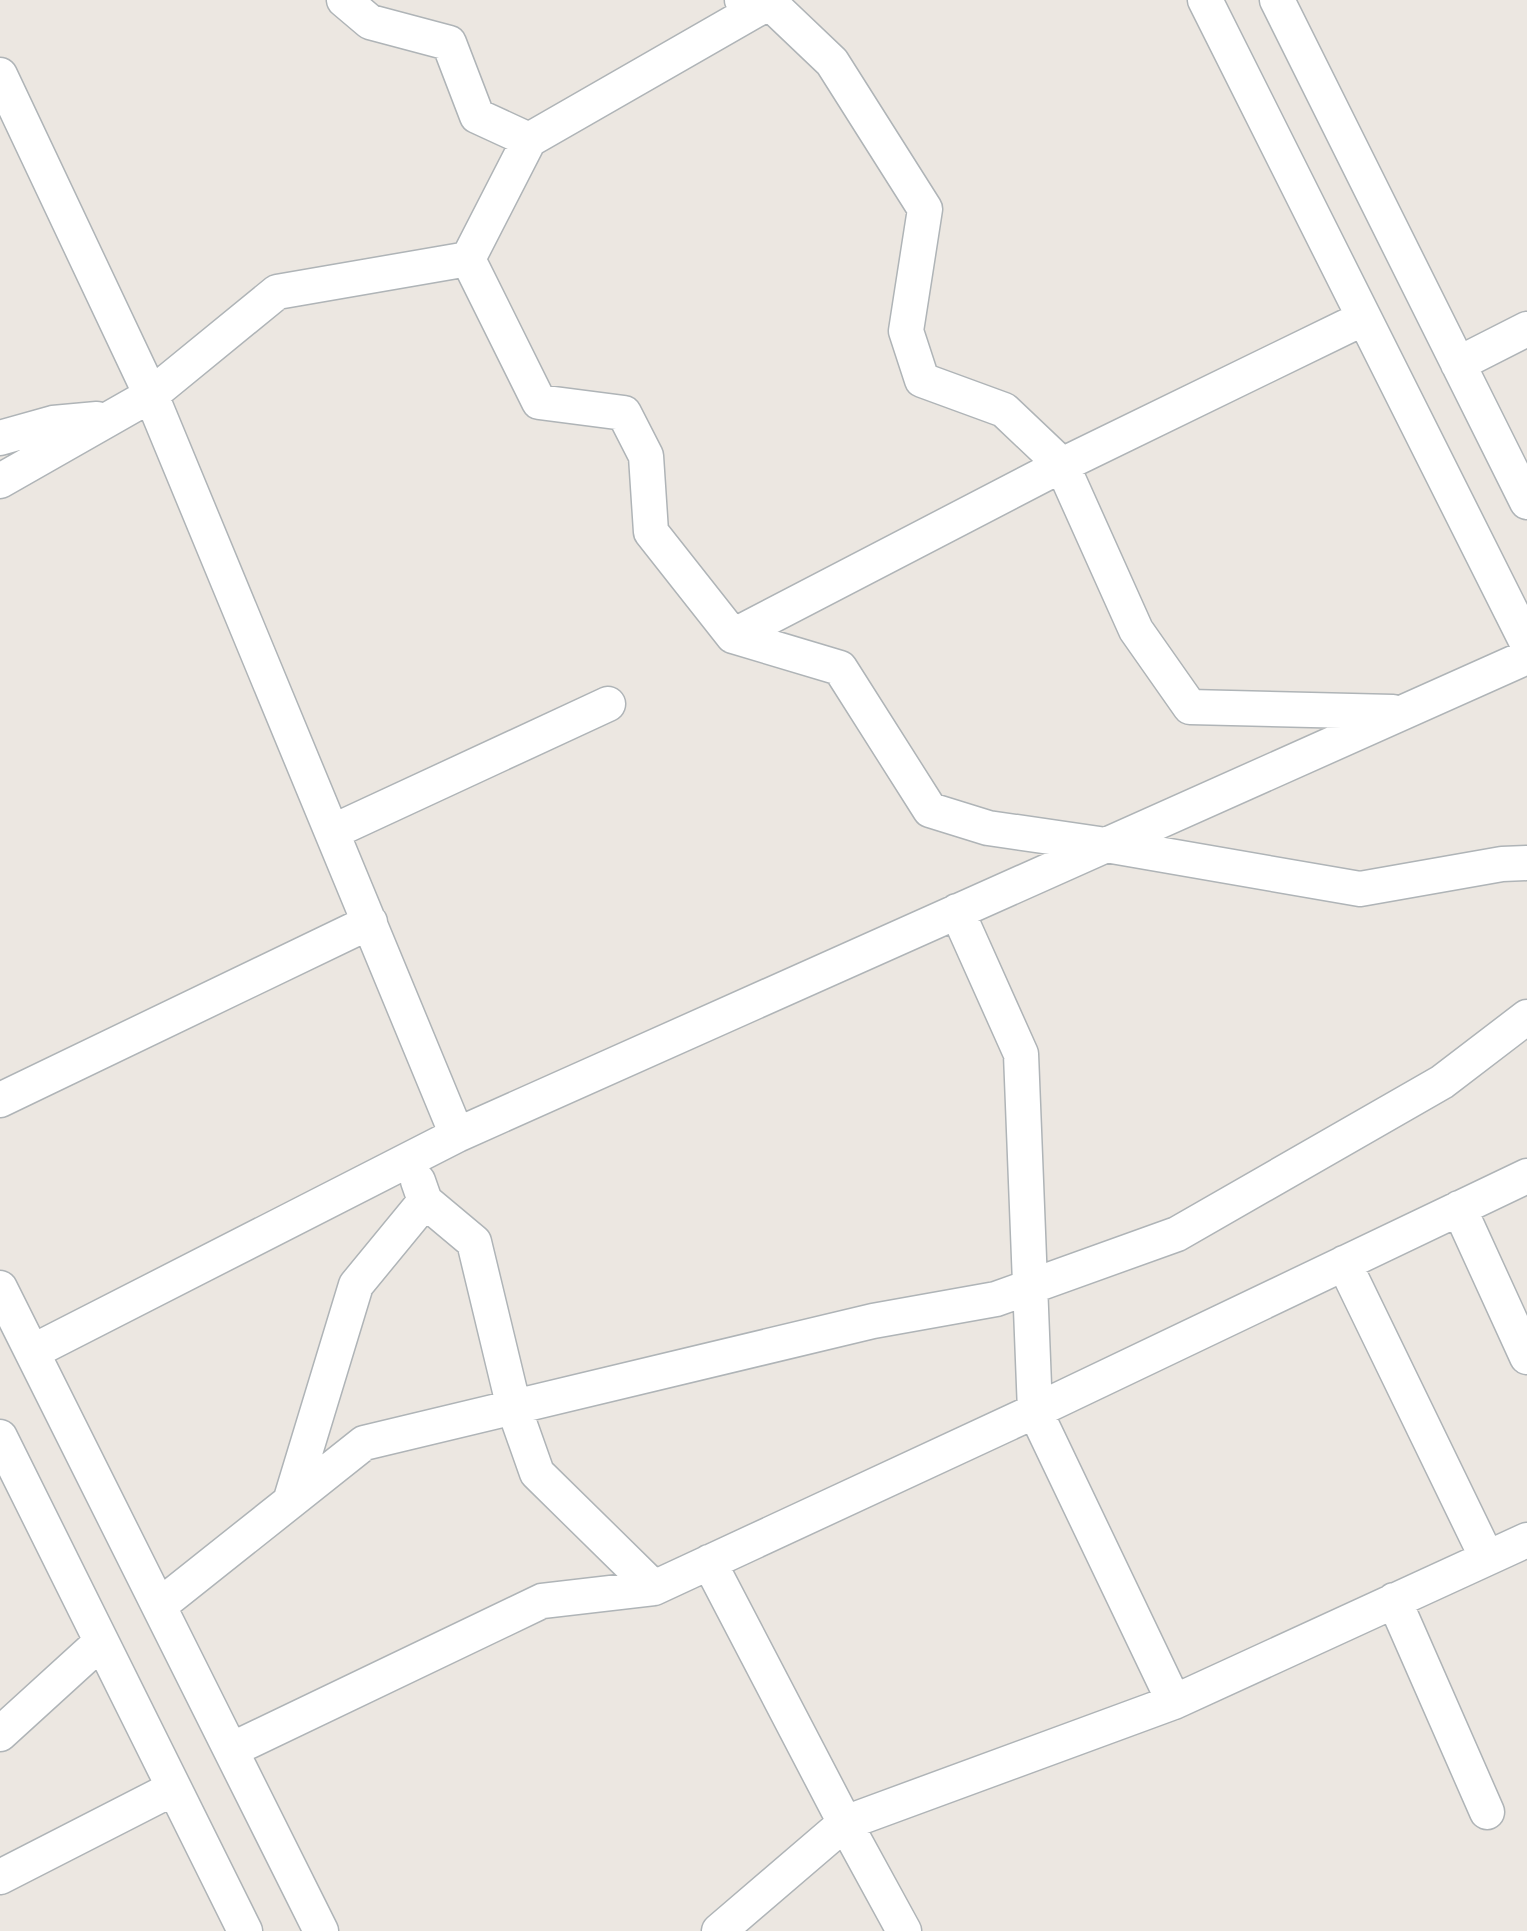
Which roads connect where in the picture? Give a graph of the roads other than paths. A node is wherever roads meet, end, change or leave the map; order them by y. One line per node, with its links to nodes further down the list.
1 (344, 0): 6 (street)
2 (1205, 0): 8 (street)
3 (1277, 0): 10 (street)
4 (761, 1): 6 (street); 14 (street)
5 (0, 75): 11 (street)
6 (529, 140): 7 (street)
7 (468, 259): 11 (street); 17 (street)
8 (1364, 318): 14 (street); 18 (street)
9 (1527, 329): 10 (street)
10 (1458, 364): 16 (street)
11 (151, 395): 12 (street); 22 (street)
12 (110, 418): 13 (street); 15 (street)
13 (0, 438)
14 (1062, 465): 17 (street); 21 (street)
15 (0, 481)
16 (1527, 502)
17 (733, 636): 23 (street)
18 (1527, 643)
19 (1527, 657): 21 (street)
20 (608, 704): 22 (street)
21 (1402, 713): 23 (street)
22 (332, 832): 26 (street)
23 (1106, 845): 24 (street); 25 (street)
24 (1527, 863)
25 (957, 911): 29 (street); 35 (street)
26 (370, 922): 28 (street); 29 (street)
27 (1527, 1017): 35 (street)
28 (0, 1100)
29 (457, 1135): 30 (street)
30 (411, 1158): 32 (street); 37 (street)
31 (1527, 1176): 33 (street)
32 (425, 1201): 39 (street); 42 (street)
33 (1459, 1208): 34 (street); 38 (street)
34 (1344, 1263): 40 (street); 44 (street)
35 (1031, 1286): 39 (street); 40 (street)
36 (0, 1288): 37 (street)
37 (32, 1352): 48 (street)
38 (1527, 1357)
39 (514, 1408): 42 (street); 46 (street)
40 (1035, 1411): 45 (street); 50 (street)
41 (0, 1437): 49 (street)
42 (290, 1502): 48 (street)
43 (1527, 1540): 44 (street)
44 (1487, 1558): 47 (street)
45 (709, 1562): 46 (street); 55 (street)
46 (654, 1588): 52 (street)
47 (1394, 1600): 50 (street); 54 (street)
48 (159, 1606): 52 (street)
49 (101, 1642): 51 (street); 53 (street)
50 (1174, 1702): 55 (street)
51 (0, 1734)
52 (231, 1750): 58 (street)
53 (174, 1788): 56 (street); 57 (street)
54 (1487, 1812)
55 (845, 1823): 59 (street); 60 (street)
56 (0, 1877)
57 (245, 1931)
58 (321, 1931)
59 (719, 1931)
60 (904, 1931)

